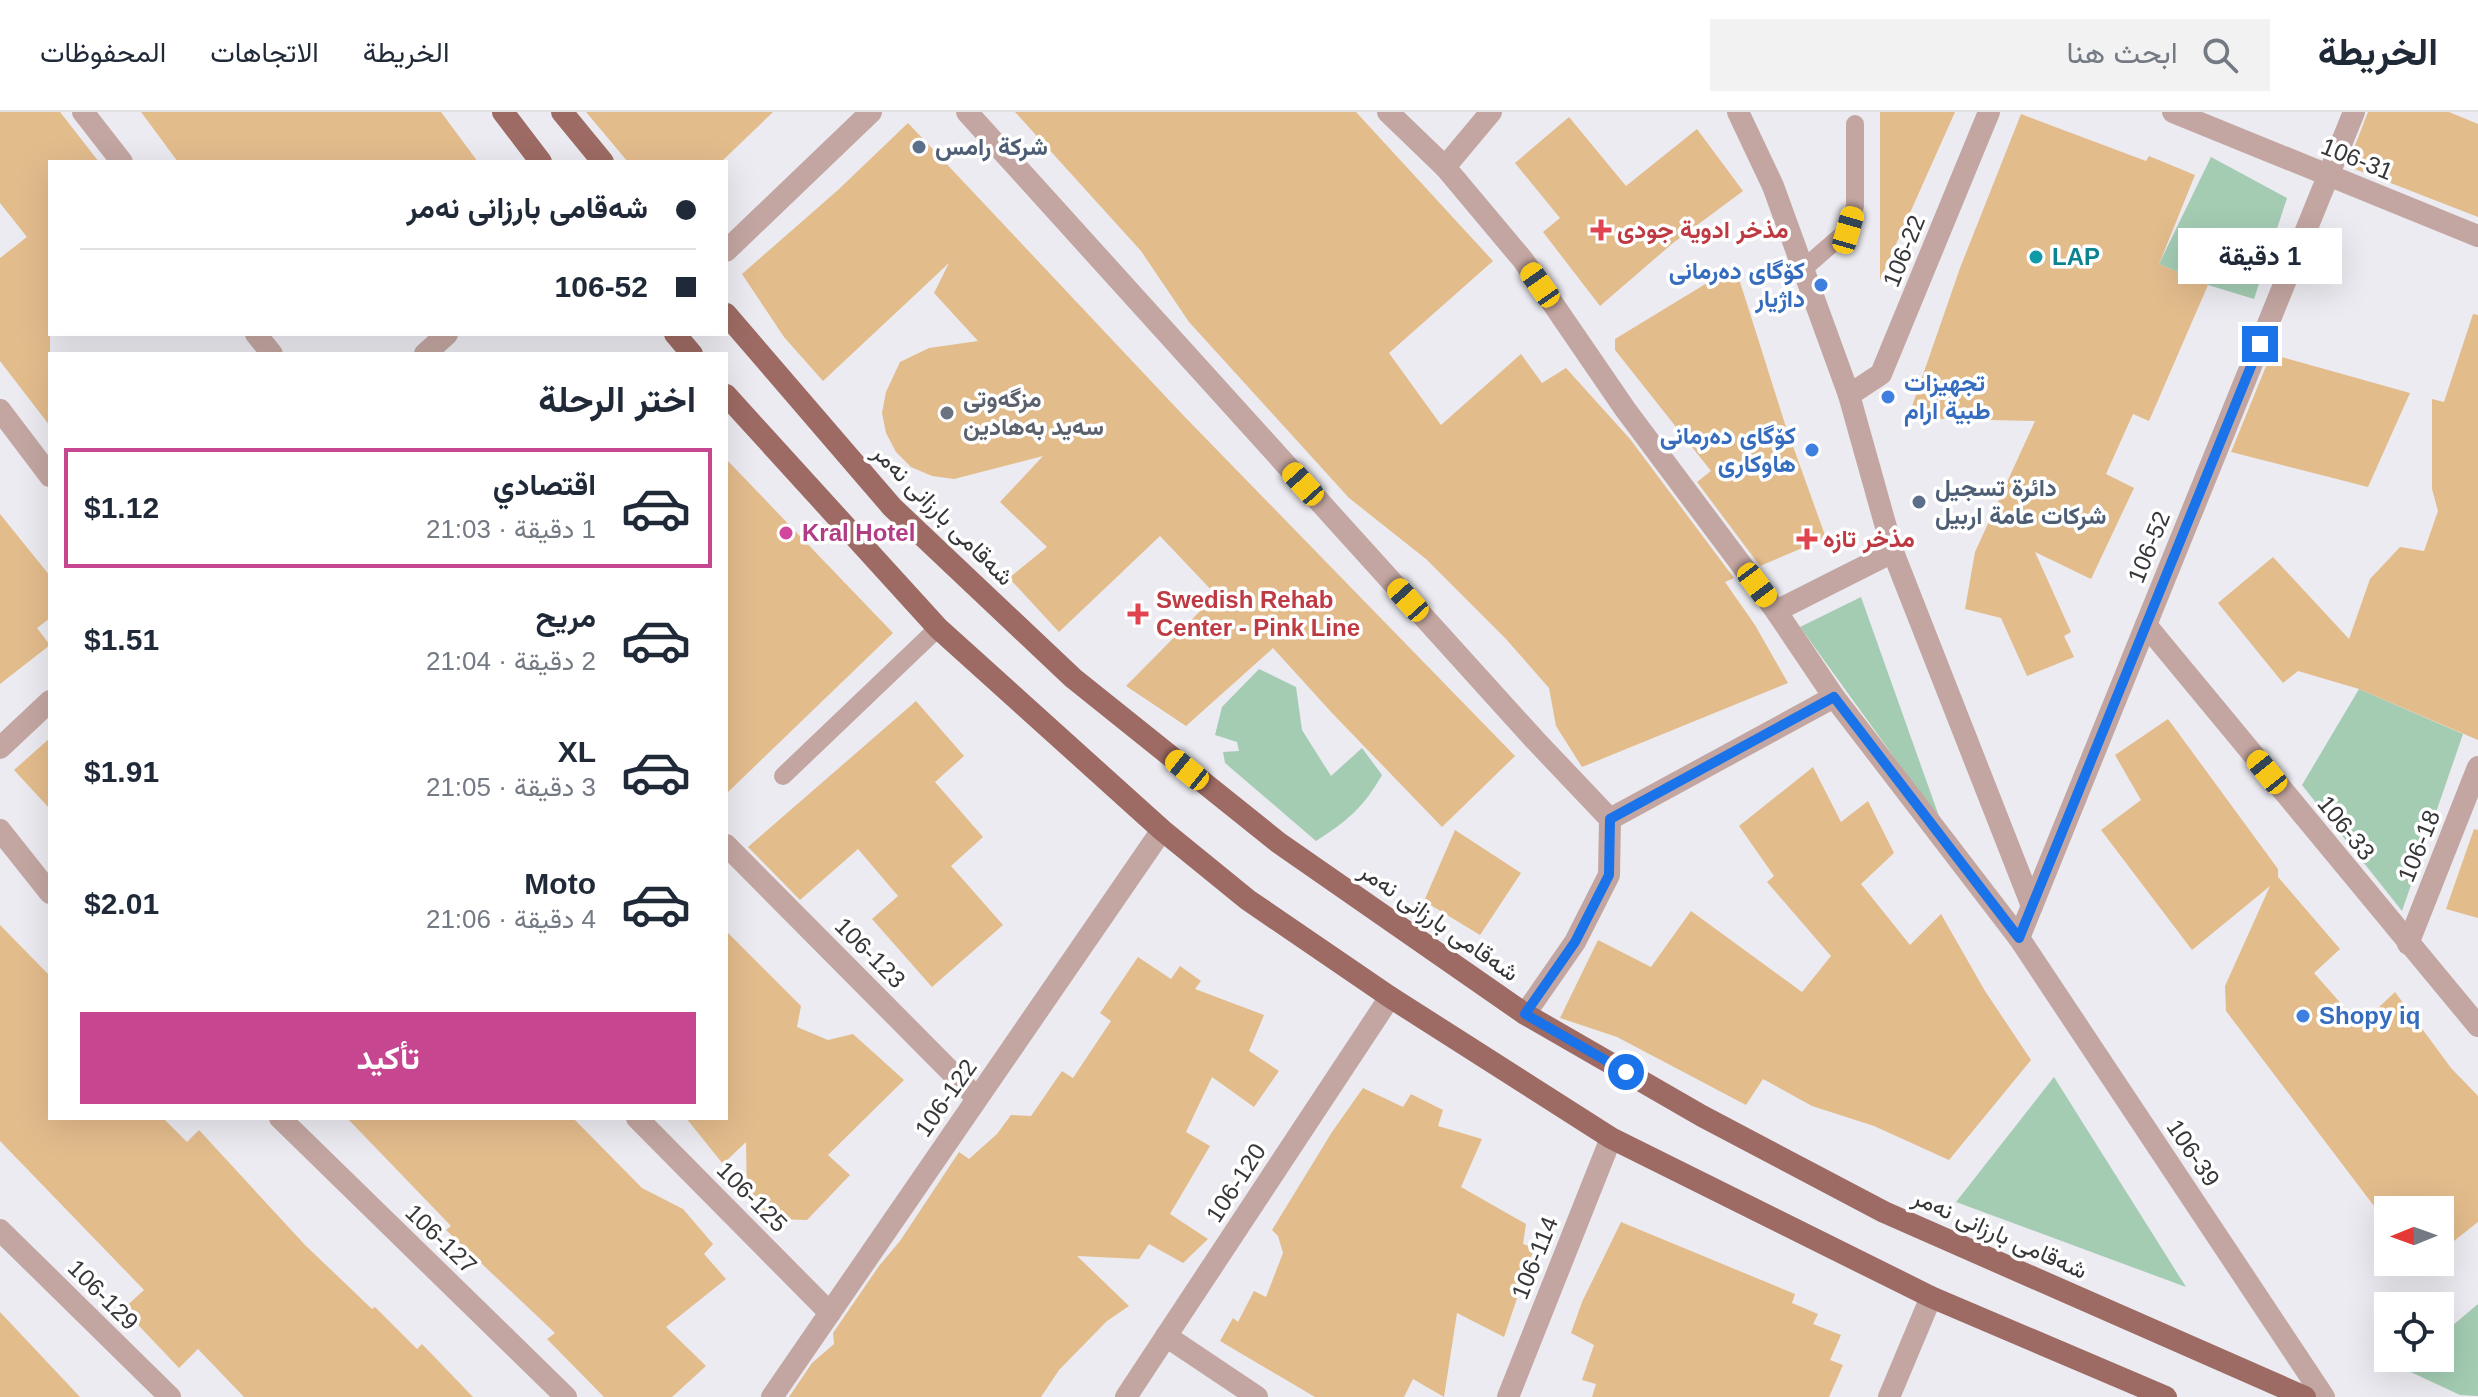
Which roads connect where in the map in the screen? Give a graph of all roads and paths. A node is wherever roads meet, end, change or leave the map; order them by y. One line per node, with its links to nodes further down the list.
1 (83, 112): 13 (street)
2 (503, 112): 14 (main road)
3 (562, 112): 15 (main road)
4 (871, 112): 19 (street)
5 (967, 112): 41 (street)
6 (1388, 112): 16 (street, 106-39)
7 (1491, 112): 16 (street)
8 (1738, 112): 20 (street)
9 (1989, 112): 28 (street, 106-22)
10 (2173, 112): 17 (street, 106-31)
11 (2354, 112): 17 (street, 106-52)
12 (1855, 124): 20 (lane)
13 (120, 160)
14 (539, 160)
15 (601, 160)
16 (1445, 167): 33 (street, 106-39)
17 (2328, 175): 18 (street, 106-31); 34 (street, 106-52)
18 (2478, 236)
19 (728, 249)
20 (1803, 269): 28 (street)
21 (728, 316): 50 (main road, شەقامی بارزانی نەمر)
22 (258, 336): 25 (street)
23 (445, 336): 26 (street)
24 (677, 336): 27 (main road)
25 (270, 352)
26 (427, 352)
27 (690, 352)
28 (1849, 395): 32 (street)
29 (728, 397): 35 (main road)
30 (0, 410): 31 (street)
31 (48, 473)
32 (1893, 552): 33 (street); 46 (street)
33 (1776, 611): 36 (street, 106-39)
34 (2146, 625): 46 (street, 106-52); 48 (street, 106-33)
35 (938, 628): 40 (lane); 43 (main road)
36 (1834, 697): 41 (street); 47 (street, 106-39)
37 (48, 703): 38 (street)
38 (0, 748)
39 (2478, 767): 48 (street, 106-18)
40 (783, 776)
41 (1610, 819): 50 (street)
42 (0, 830): 45 (street)
43 (1162, 830): 49 (main road); 52 (street, 106-122)
44 (728, 847): 52 (street, 106-123)
45 (48, 890)
46 (2032, 906): 47 (street, 106-52)
47 (2019, 938): 69 (street, 106-39)
48 (2408, 944): 51 (street, 106-33)
49 (1390, 997): 55 (main road); 59 (street, 106-120)
50 (1525, 1014): 68 (main road, شەقامی بارزانی نەمر)
51 (2478, 1026)
52 (977, 1098): 58 (street, 106-122)
53 (282, 1120): 61 (street, 106-127)
54 (639, 1120): 58 (street, 106-125)
55 (1611, 1138): 57 (main road); 65 (street, 106-114)
56 (0, 1230): 60 (street, 106-129)
57 (1931, 1297): 66 (street); 67 (main road)
58 (830, 1313): 62 (street, 106-122)
59 (1166, 1336): 63 (street, 106-120); 64 (street)
60 (170, 1397)
61 (566, 1397)
62 (772, 1397)
63 (1126, 1397)
64 (1257, 1397)
65 (1508, 1397)
66 (1889, 1397)
67 (2166, 1397)
68 (2305, 1397)
69 (2324, 1397)

